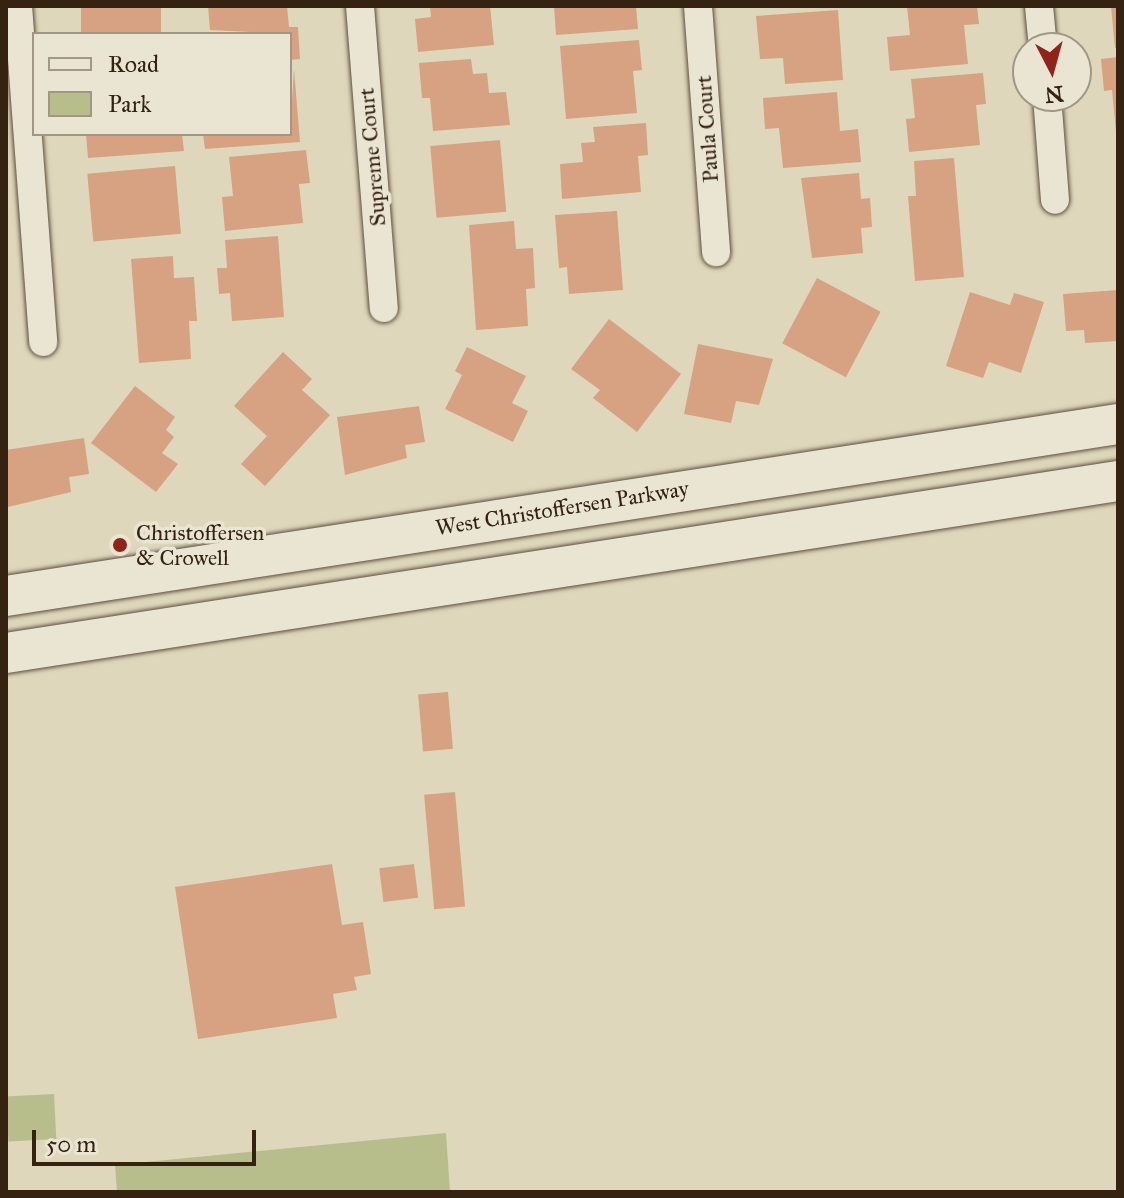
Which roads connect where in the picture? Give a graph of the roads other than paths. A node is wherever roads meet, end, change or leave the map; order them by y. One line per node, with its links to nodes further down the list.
1 (18, 6): 10 (street)
2 (360, 6): 9 (street, Supreme Court)
3 (698, 6): 8 (street, Paula Court)
4 (1039, 6): 5 (street)
5 (1041, 32)
6 (1048, 112): 7 (street)
7 (1055, 200)
8 (716, 252)
9 (384, 308)
10 (43, 342)
11 (1118, 424): 15 (street, West Christoffersen Parkway)
12 (1118, 481): 14 (street)
13 (1118, 507): 14 (street)
14 (913, 513): 16 (street)
15 (6, 596)
16 (6, 653)

